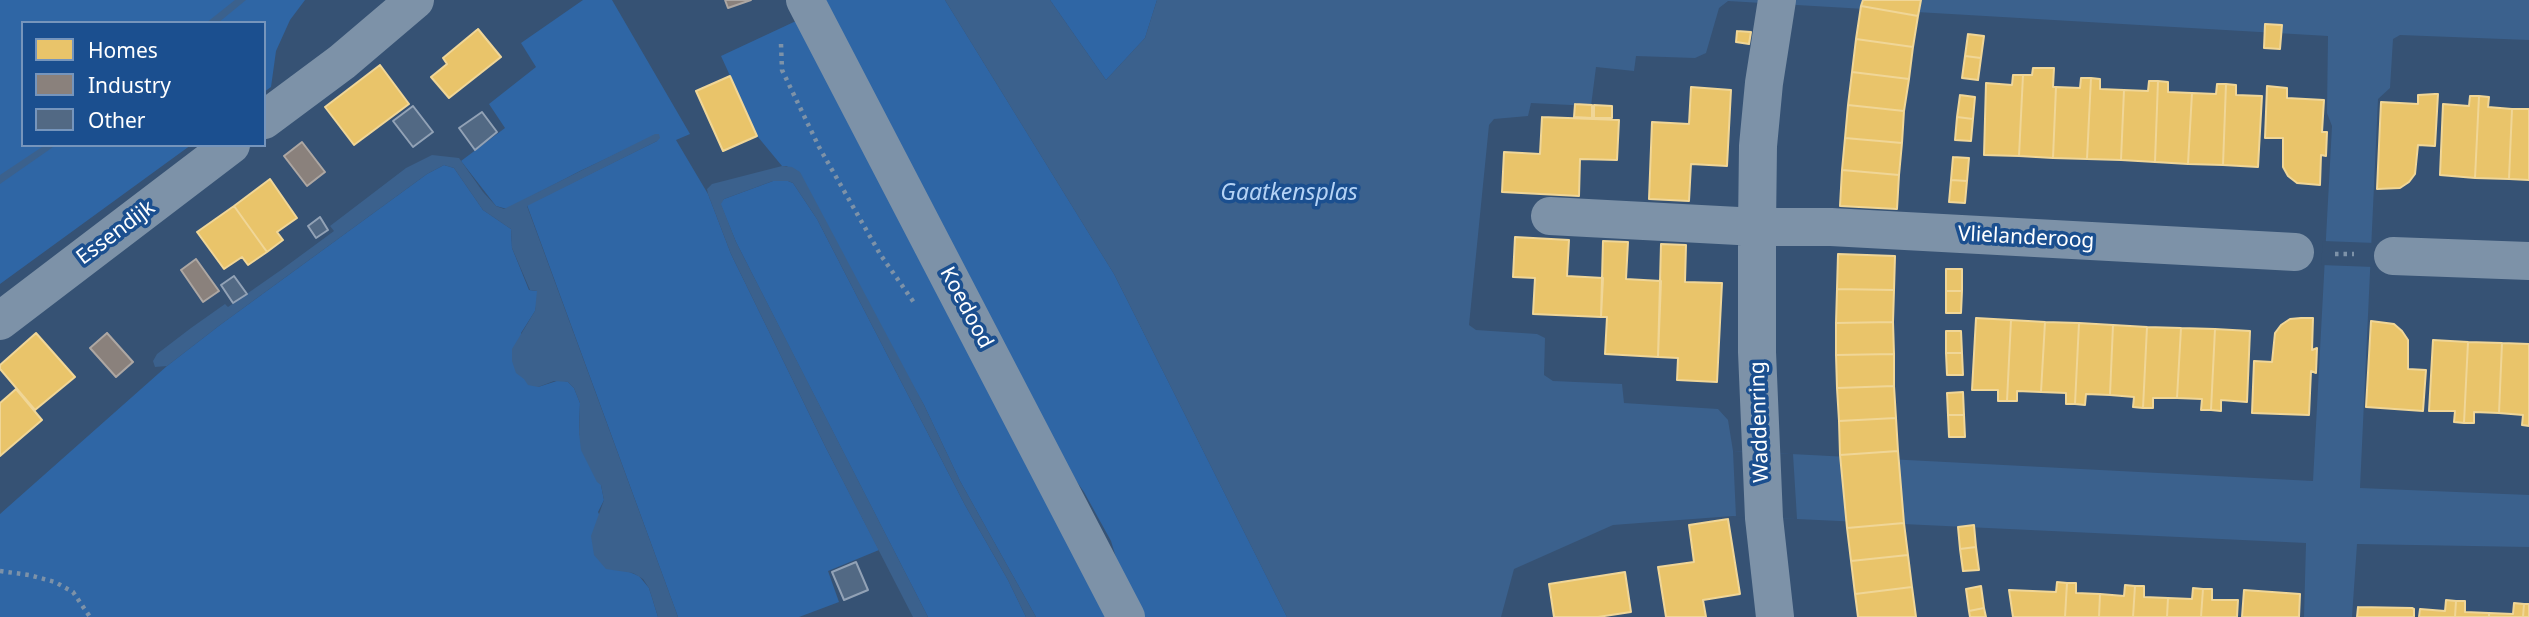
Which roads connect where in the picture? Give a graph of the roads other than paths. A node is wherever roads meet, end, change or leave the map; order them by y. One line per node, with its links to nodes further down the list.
1 (415, 0): 4 (street)
2 (805, 0): 12 (street, Koedood)
3 (1777, 2): 7 (street, Waddenring)
4 (266, 119)
5 (229, 147): 11 (street, Essendijk)
6 (1550, 216): 7 (street)
7 (1757, 227): 8 (street, Vlielanderoog); 13 (street, Waddenring)
8 (2295, 252)
9 (2393, 256): 10 (street)
10 (2529, 261)
11 (0, 321)
12 (1126, 617)
13 (1775, 617)

